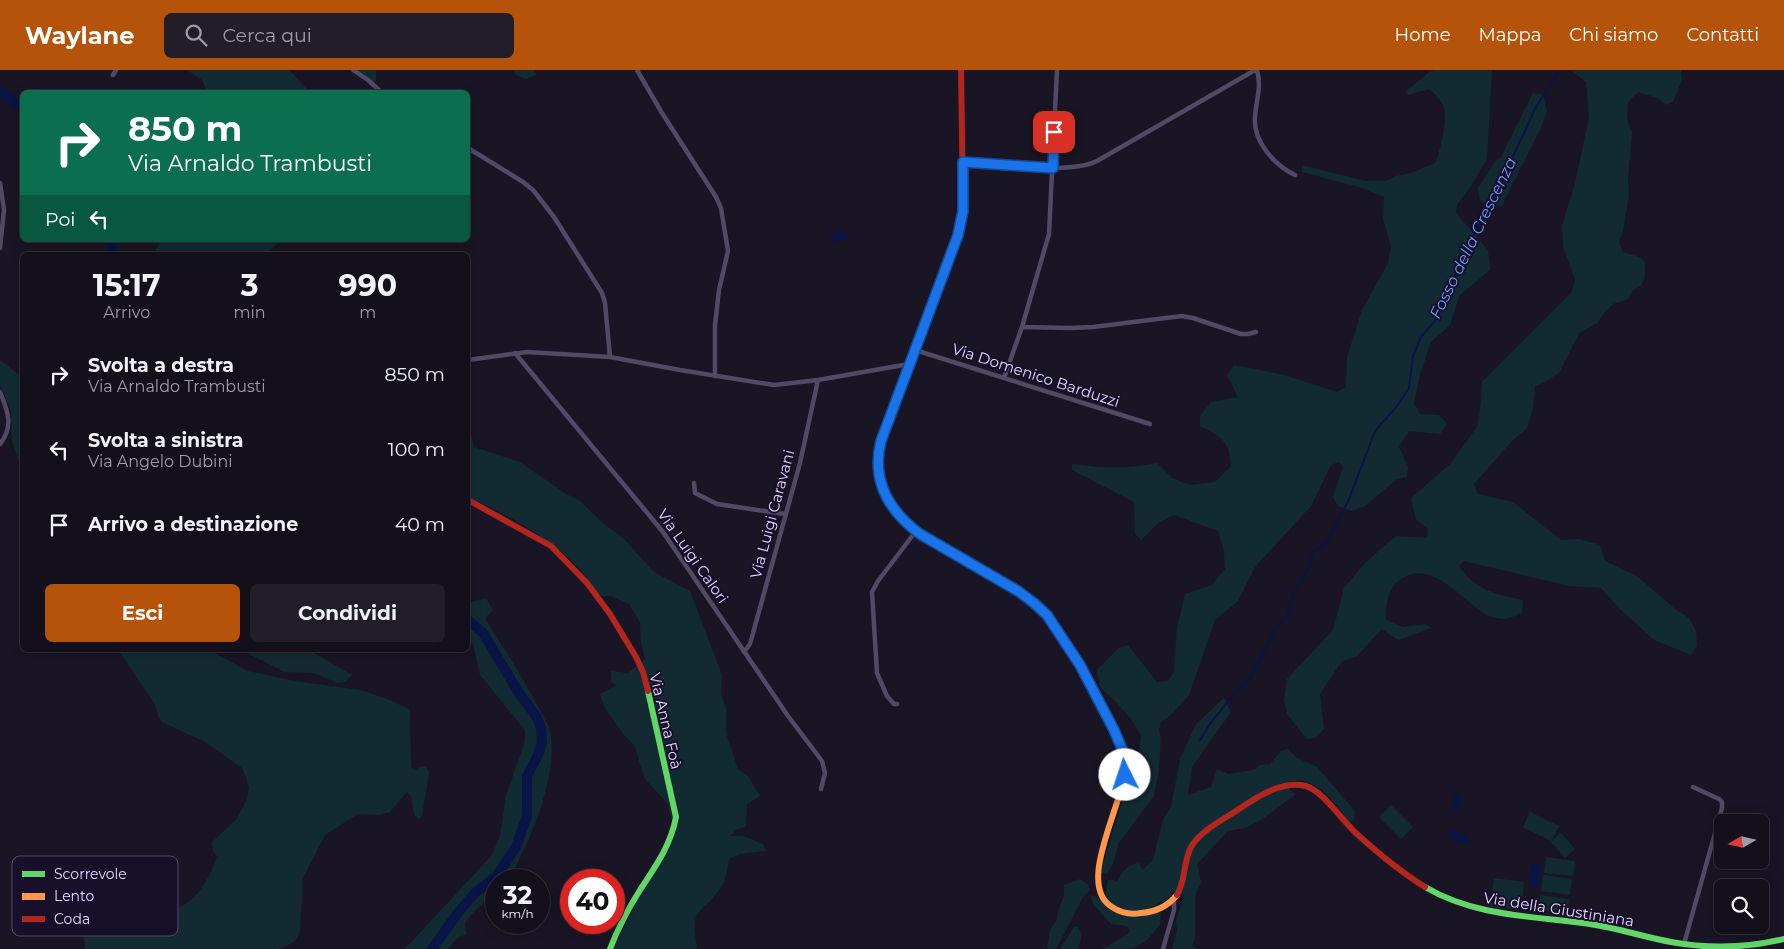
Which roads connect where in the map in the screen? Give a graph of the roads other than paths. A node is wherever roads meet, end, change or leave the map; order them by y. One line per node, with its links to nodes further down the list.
1 (116, 70): 7 (street)
2 (353, 70): 8 (street)
3 (637, 70): 22 (street)
4 (961, 70): 10 (street)
5 (1057, 70): 11 (street)
6 (1256, 70): 11 (street); 12 (street)
7 (113, 75)
8 (380, 90)
9 (470, 149): 19 (street)
10 (963, 162): 11 (street); 17 (street)
11 (1053, 168): 15 (street)
12 (1295, 175)
13 (0, 183): 14 (street)
14 (0, 248)
15 (1022, 327): 16 (street); 23 (street)
16 (1256, 332)
17 (915, 350): 21 (street); 23 (street, Via Domenico Barduzzi)
18 (515, 353): 19 (street); 20 (street); 32 (street, Via Luigi Calori)
19 (610, 357): 22 (street)
20 (470, 360)
21 (910, 364): 24 (street); 31 (street)
22 (715, 376): 24 (street)
23 (1004, 378): 26 (street, Via Domenico Barduzzi)
24 (818, 380): 30 (street, Via Luigi Caravani)
25 (0, 392): 27 (street)
26 (1150, 424)
27 (0, 444)
28 (694, 483): 30 (street)
29 (470, 501): 39 (street, Via Anna Foà)
30 (785, 514): 32 (street, Via Luigi Caravani)
31 (916, 531): 33 (street); 36 (street)
32 (744, 652): 35 (street, Via Luigi Calori)
33 (897, 704)
34 (1693, 787): 38 (street)
35 (821, 788)
36 (1174, 900): 38 (street, Via della Giustiniana); 40 (street)
37 (1784, 938): 38 (street, Via della Giustiniana)
38 (1684, 944)
39 (610, 949)
40 (1163, 949)

